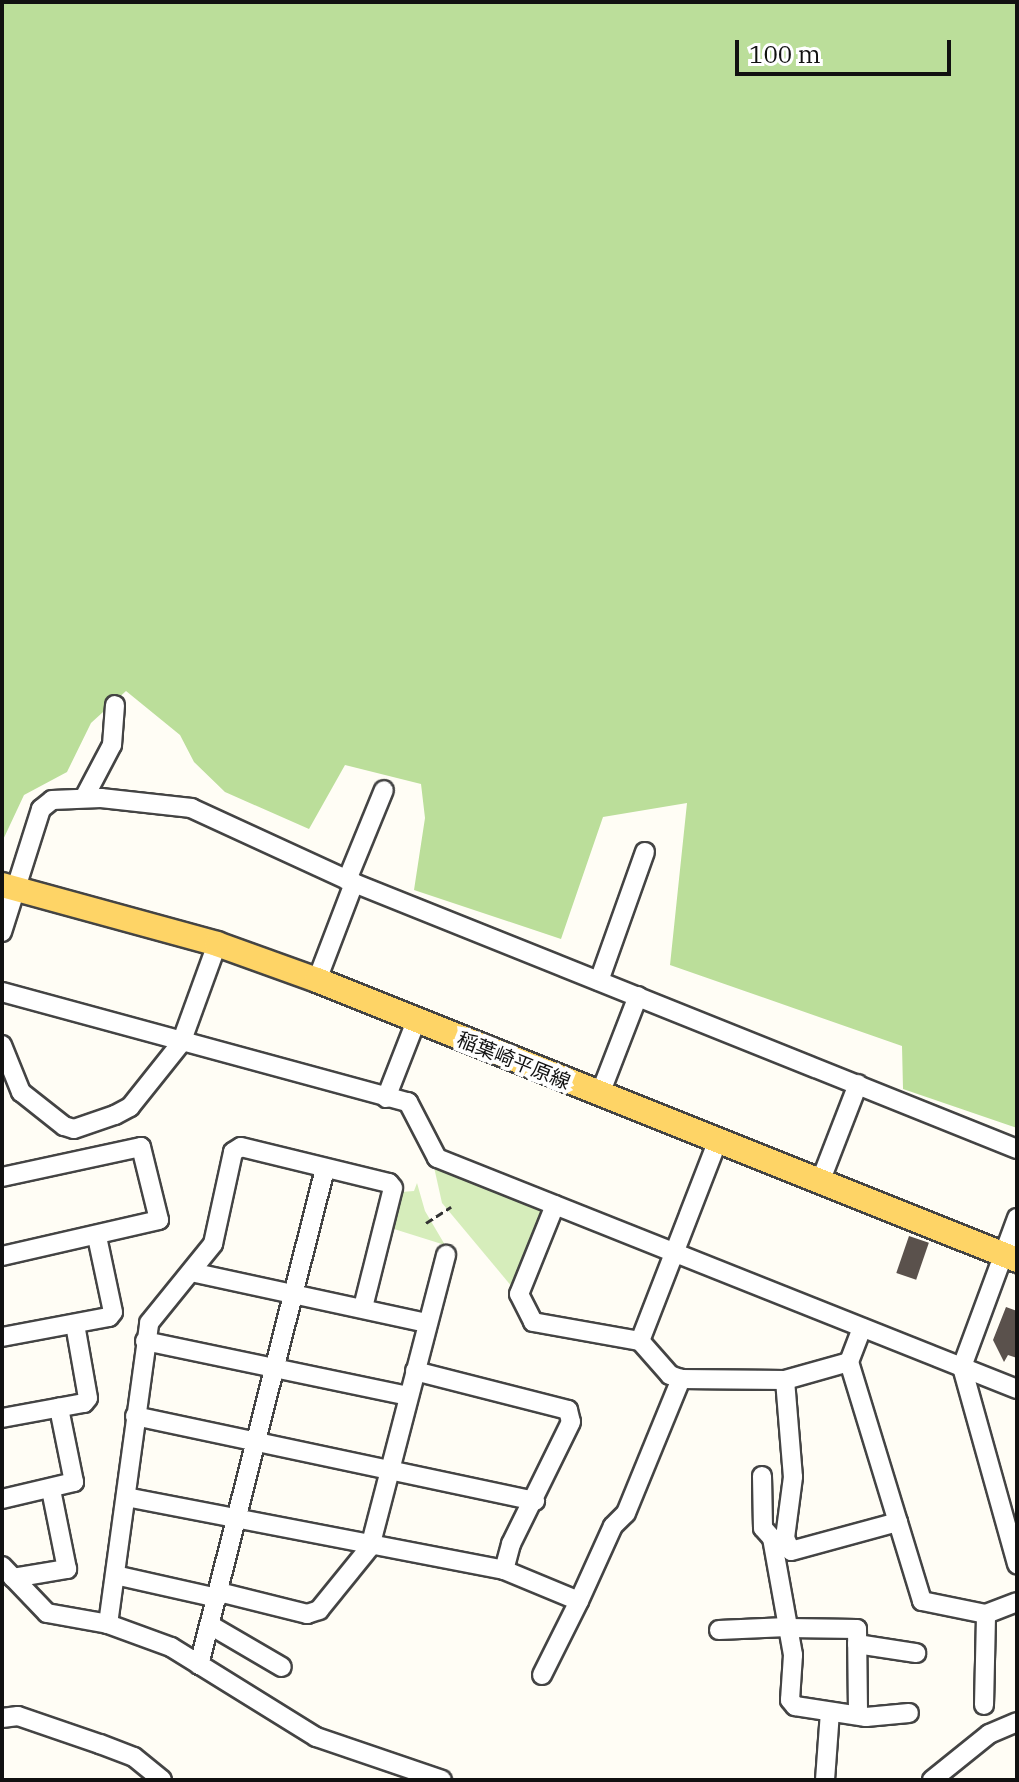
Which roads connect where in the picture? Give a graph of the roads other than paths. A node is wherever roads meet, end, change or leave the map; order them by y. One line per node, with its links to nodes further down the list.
1 (115, 705): 3 (street)
2 (384, 790): 5 (street)
3 (84, 798): 5 (street); 6 (street)
4 (645, 852): 10 (street)
5 (351, 882): 9 (street); 10 (street)
6 (7, 897): 7 (street); 8 (main road, 稲葉崎平原線)
7 (2, 932)
8 (217, 944): 9 (main road, 稲葉崎平原線); 14 (street)
9 (317, 980): 13 (main road, 稲葉崎平原線)
10 (599, 981): 12 (street)
11 (2, 992): 14 (street)
12 (638, 996): 16 (street); 17 (street)
13 (416, 1021): 17 (main road, 稲葉崎平原線); 18 (street)
14 (181, 1043): 15 (street); 18 (street)
15 (2, 1045)
16 (858, 1084): 20 (street); 23 (street)
17 (600, 1094): 19 (main road, 稲葉崎平原線)
18 (386, 1098): 24 (street)
19 (717, 1142): 23 (main road, 稲葉崎平原線); 27 (street)
20 (1017, 1149)
21 (325, 1169): 31 (street); 32 (street); 33 (street)
22 (2, 1177): 26 (street)
23 (820, 1182): 30 (main road, 稲葉崎平原線)
24 (555, 1205): 27 (street); 39 (street)
25 (1017, 1218): 30 (street)
26 (97, 1237): 29 (street); 35 (street)
27 (674, 1252): 36 (street); 39 (street)
28 (446, 1255): 34 (street)
29 (2, 1256)
30 (1010, 1257): 41 (street)
31 (191, 1272): 32 (street); 38 (street)
32 (292, 1293): 33 (street); 42 (street)
33 (363, 1307): 34 (street)
34 (427, 1323): 43 (street)
35 (75, 1324): 37 (street); 48 (street)
36 (862, 1328): 40 (street); 41 (street)
37 (2, 1337)
38 (145, 1341): 42 (street); 49 (street)
39 (640, 1341): 44 (street)
40 (849, 1362): 45 (street); 60 (street)
41 (962, 1367): 46 (street); 58 (street)
42 (274, 1368): 47 (street); 51 (street)
43 (415, 1371): 47 (street); 57 (street)
44 (681, 1379): 45 (street); 67 (street)
45 (785, 1380): 60 (street)
46 (1017, 1389)
47 (408, 1396): 52 (street)
48 (59, 1408): 50 (street); 54 (street)
49 (135, 1416): 51 (street); 55 (street)
50 (2, 1418)
51 (255, 1442): 52 (street); 59 (street)
52 (390, 1469): 57 (street); 61 (street)
53 (762, 1476): 72 (street)
54 (51, 1490): 56 (street); 64 (street)
55 (126, 1497): 59 (street); 65 (street)
56 (2, 1499)
57 (535, 1501): 63 (street)
58 (1010, 1510): 62 (street)
59 (236, 1518): 61 (street); 66 (street)
60 (898, 1522): 69 (street)
61 (370, 1547): 63 (street); 66 (street)
62 (1017, 1564)
63 (504, 1570): 67 (street)
64 (7, 1572): 70 (street)
65 (115, 1575): 66 (street); 70 (street)
66 (218, 1595): 71 (street)
67 (579, 1601): 78 (street)
68 (1017, 1602): 69 (street)
69 (986, 1614): 79 (street)
70 (108, 1624): 76 (street)
71 (210, 1625): 76 (street); 77 (street)
72 (788, 1628): 73 (street); 74 (street); 80 (street)
73 (719, 1630)
74 (857, 1644): 75 (street); 82 (street)
75 (916, 1653)
76 (199, 1665): 86 (street)
77 (282, 1667)
78 (542, 1675)
79 (984, 1705)
80 (830, 1712): 82 (street); 87 (street)
81 (909, 1713): 82 (street)
82 (858, 1715)
83 (2, 1718): 85 (street)
84 (1017, 1722): 88 (street)
85 (162, 1780)
86 (442, 1780)
87 (825, 1780)
88 (932, 1780)

